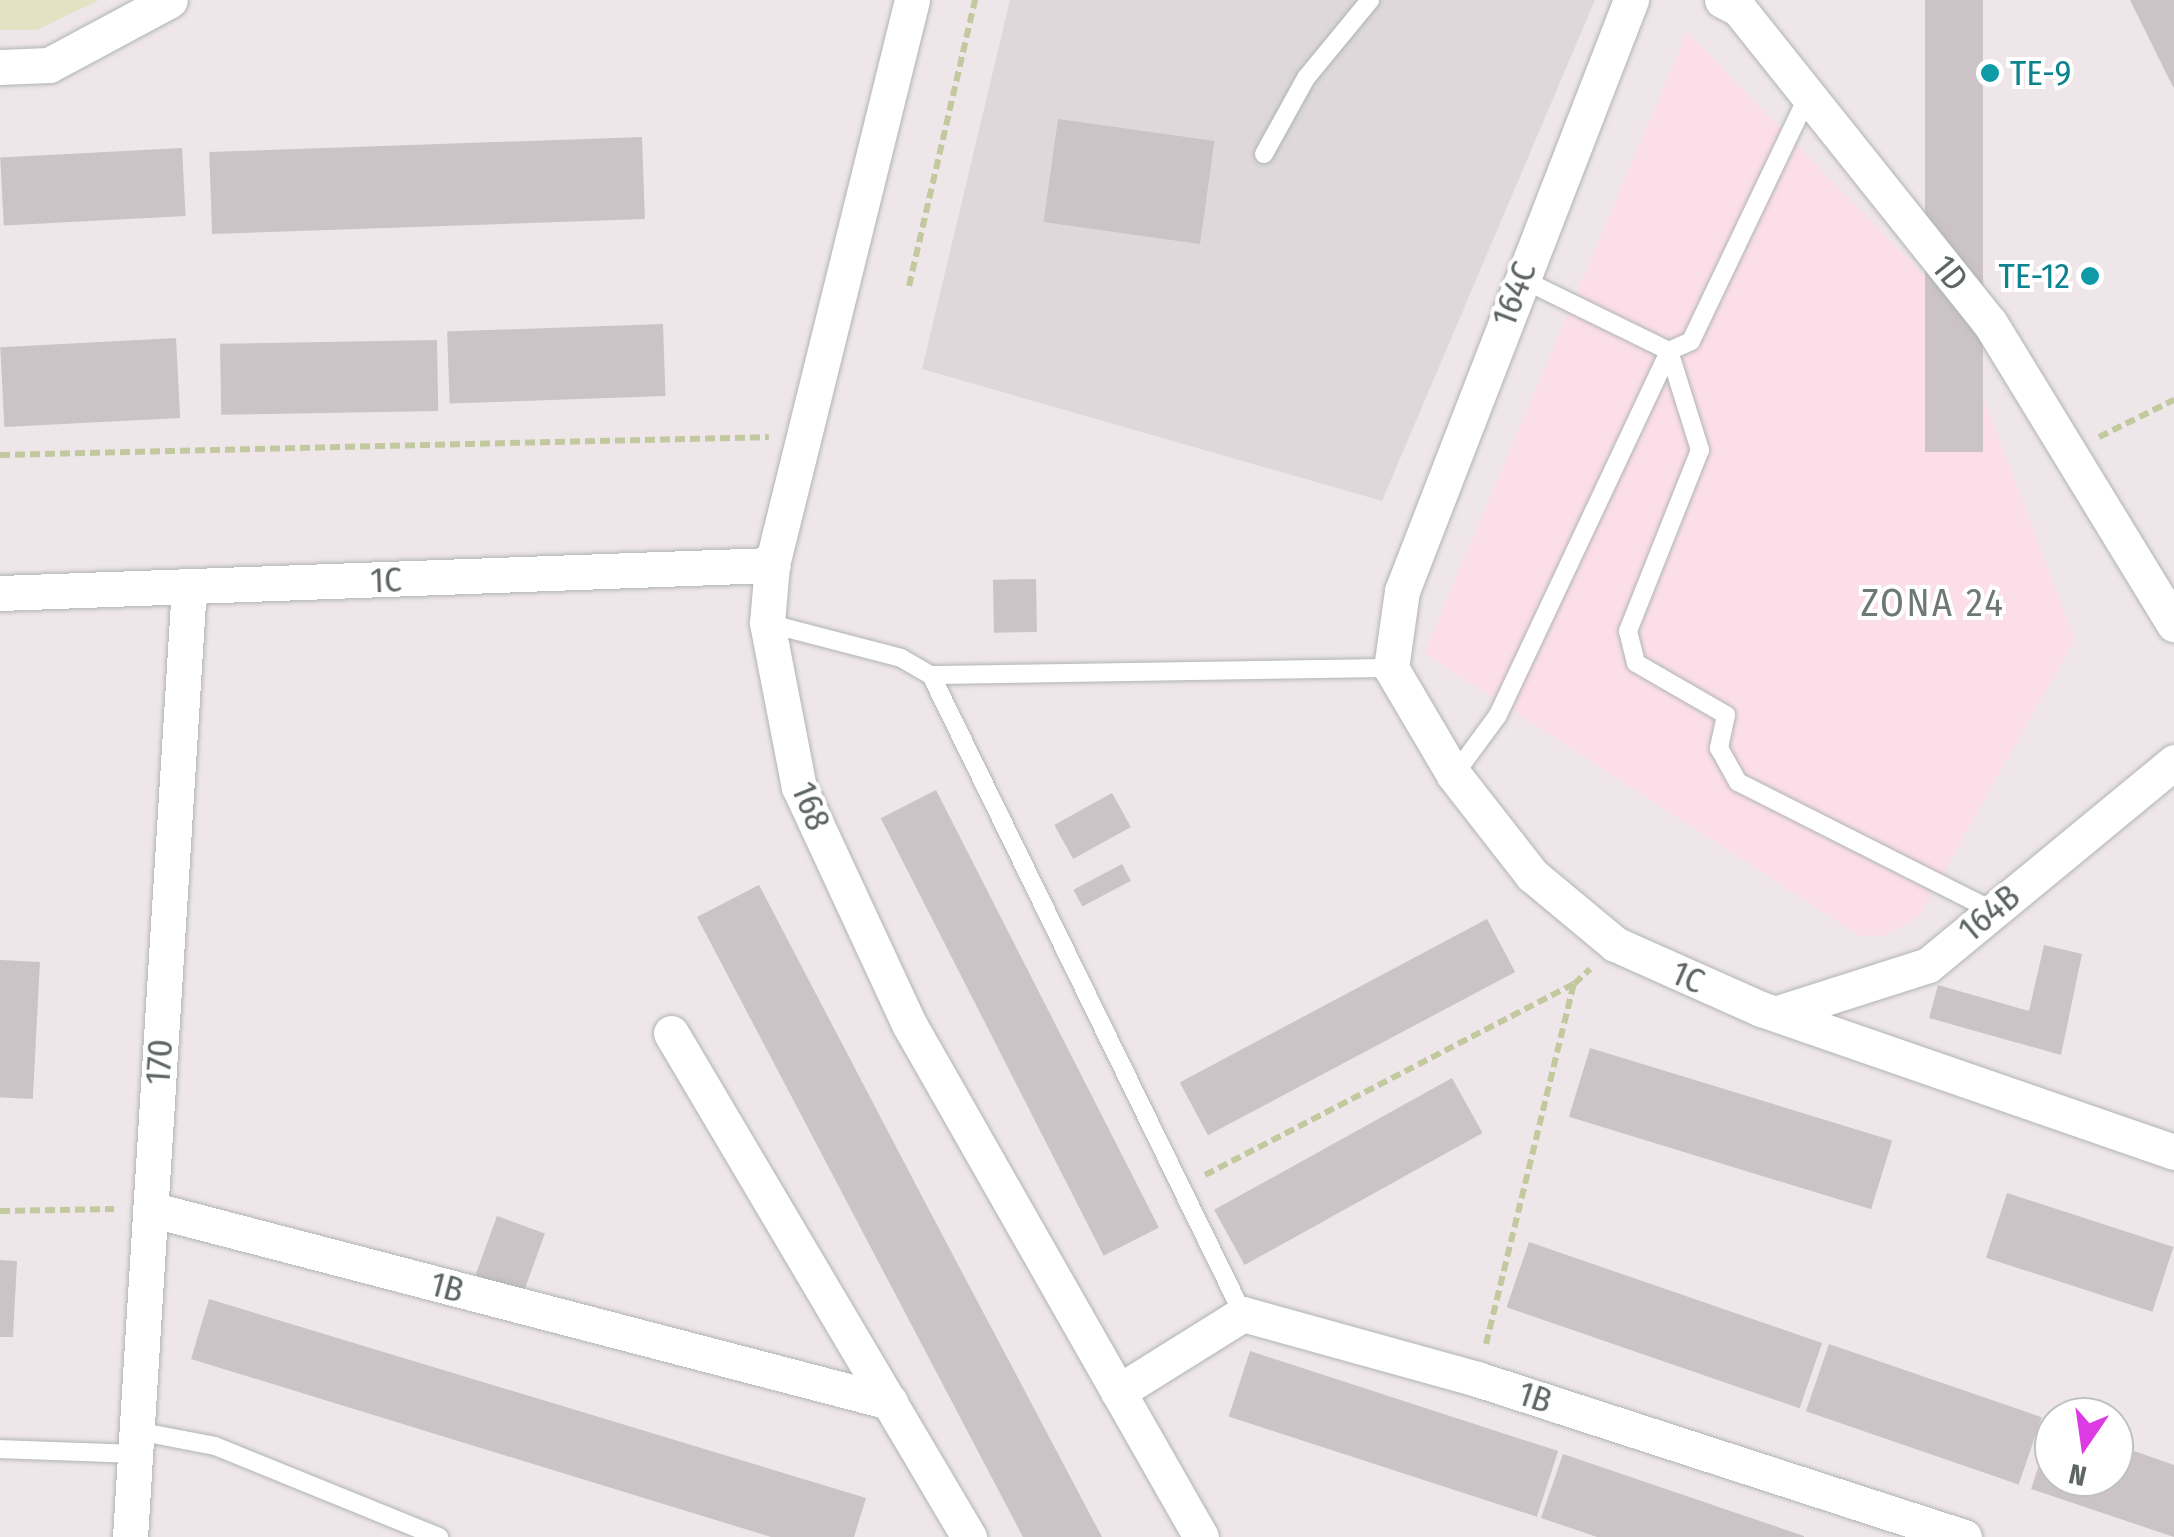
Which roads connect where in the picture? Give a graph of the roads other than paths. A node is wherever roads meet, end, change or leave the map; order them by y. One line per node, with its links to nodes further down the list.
1 (170, 0): 6 (street)
2 (912, 0): 11 (street, 168)
3 (1370, 0): 8 (lane)
4 (1632, 0): 9 (street, 164C)
5 (1735, 3): 7 (street, 1D)
6 (0, 67)
7 (1808, 96): 10 (lane); 15 (street, 1D)
8 (1264, 154)
9 (1520, 277): 10 (lane); 16 (street, 164C)
10 (1669, 351): 19 (lane); 20 (lane)
11 (772, 566): 12 (street, 1C); 14 (street, 168)
12 (189, 587): 13 (street, 1C); 24 (street, 170)
13 (0, 593)
14 (767, 623): 17 (lane); 26 (street, 168)
15 (2174, 624)
16 (1391, 668): 17 (lane); 19 (street, 1C)
17 (931, 675): 25 (lane)
18 (2174, 762): 20 (street, 164B)
19 (1454, 775): 21 (street, 1C)
20 (1990, 910): 21 (street, 164B)
21 (1778, 1013): 23 (street, 1C)
22 (671, 1032): 27 (street)
23 (2174, 1152)
24 (150, 1209): 27 (street, 1B); 28 (street, 170)
25 (1243, 1314): 26 (street); 34 (street, 1B)
26 (1118, 1392): 33 (street, 168)
27 (890, 1402): 32 (street)
28 (136, 1442): 29 (lane); 30 (street, 170); 31 (lane)
29 (0, 1448)
30 (130, 1537)
31 (439, 1537)
32 (969, 1537)
33 (1201, 1537)
34 (1964, 1537)

